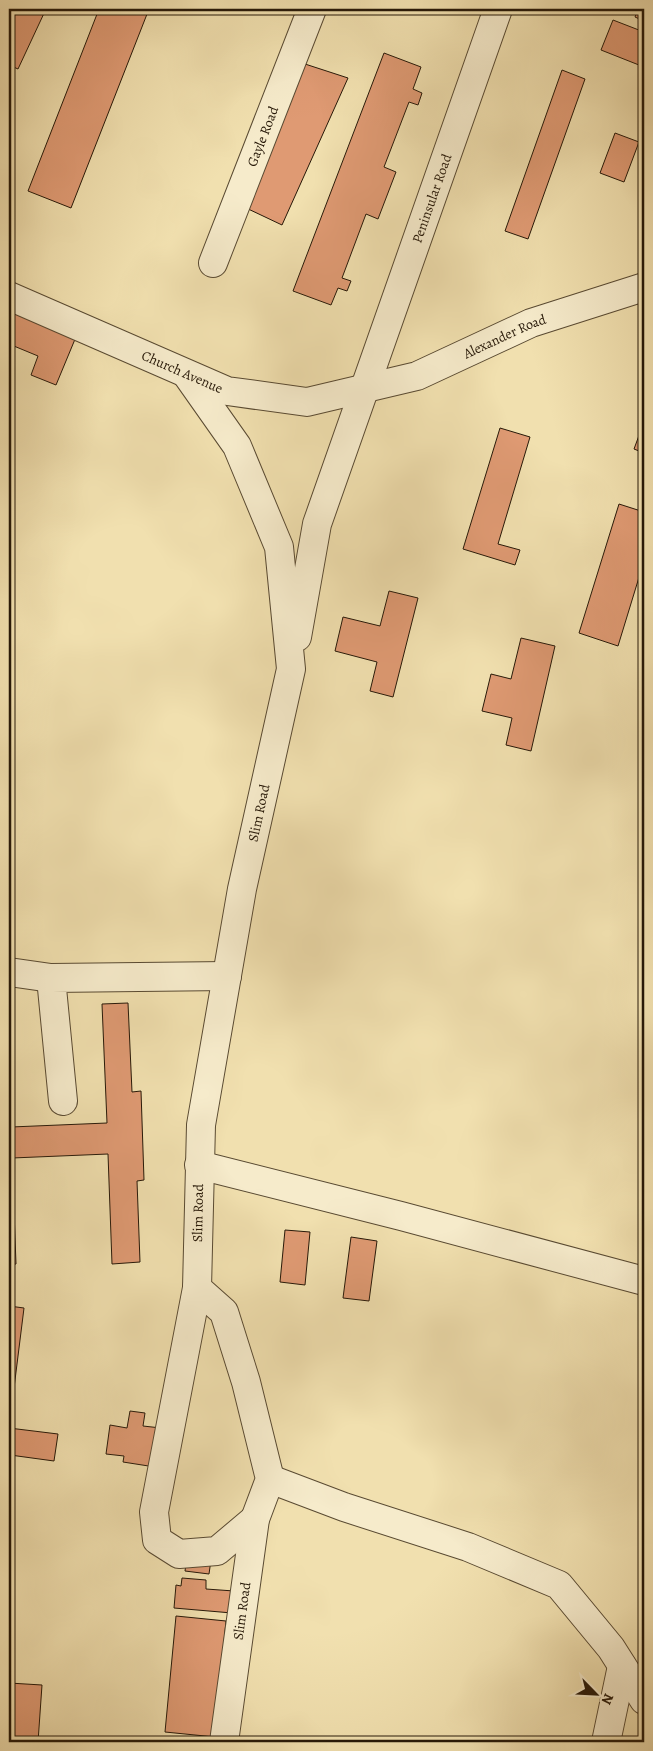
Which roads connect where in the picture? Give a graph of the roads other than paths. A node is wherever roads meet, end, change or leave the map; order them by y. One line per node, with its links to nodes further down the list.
1 (312, 9): 3 (lane, Gayle Road)
2 (498, 9): 7 (lane, Peninsular Road)
3 (213, 263)
4 (644, 287): 7 (lane, Alexander Road)
5 (9, 296): 6 (lane, Church Avenue)
6 (188, 374): 7 (lane, Church Avenue); 8 (lane, Slim Road)
7 (365, 389): 8 (lane, Slim Road)
8 (291, 669): 10 (lane, Slim Road)
9 (9, 972): 11 (lane)
10 (227, 976): 11 (lane); 13 (lane, Slim Road)
11 (51, 978): 12 (lane)
12 (63, 1101)
13 (199, 1165): 14 (lane); 15 (lane, Slim Road)
14 (644, 1281)
15 (197, 1288): 16 (lane); 17 (lane, Slim Road)
16 (270, 1479): 17 (lane, Slim Road); 18 (lane)
17 (255, 1519): 20 (lane, Slim Road)
18 (622, 1666): 19 (lane); 21 (lane)
19 (644, 1700)
20 (224, 1742)
21 (606, 1742)

